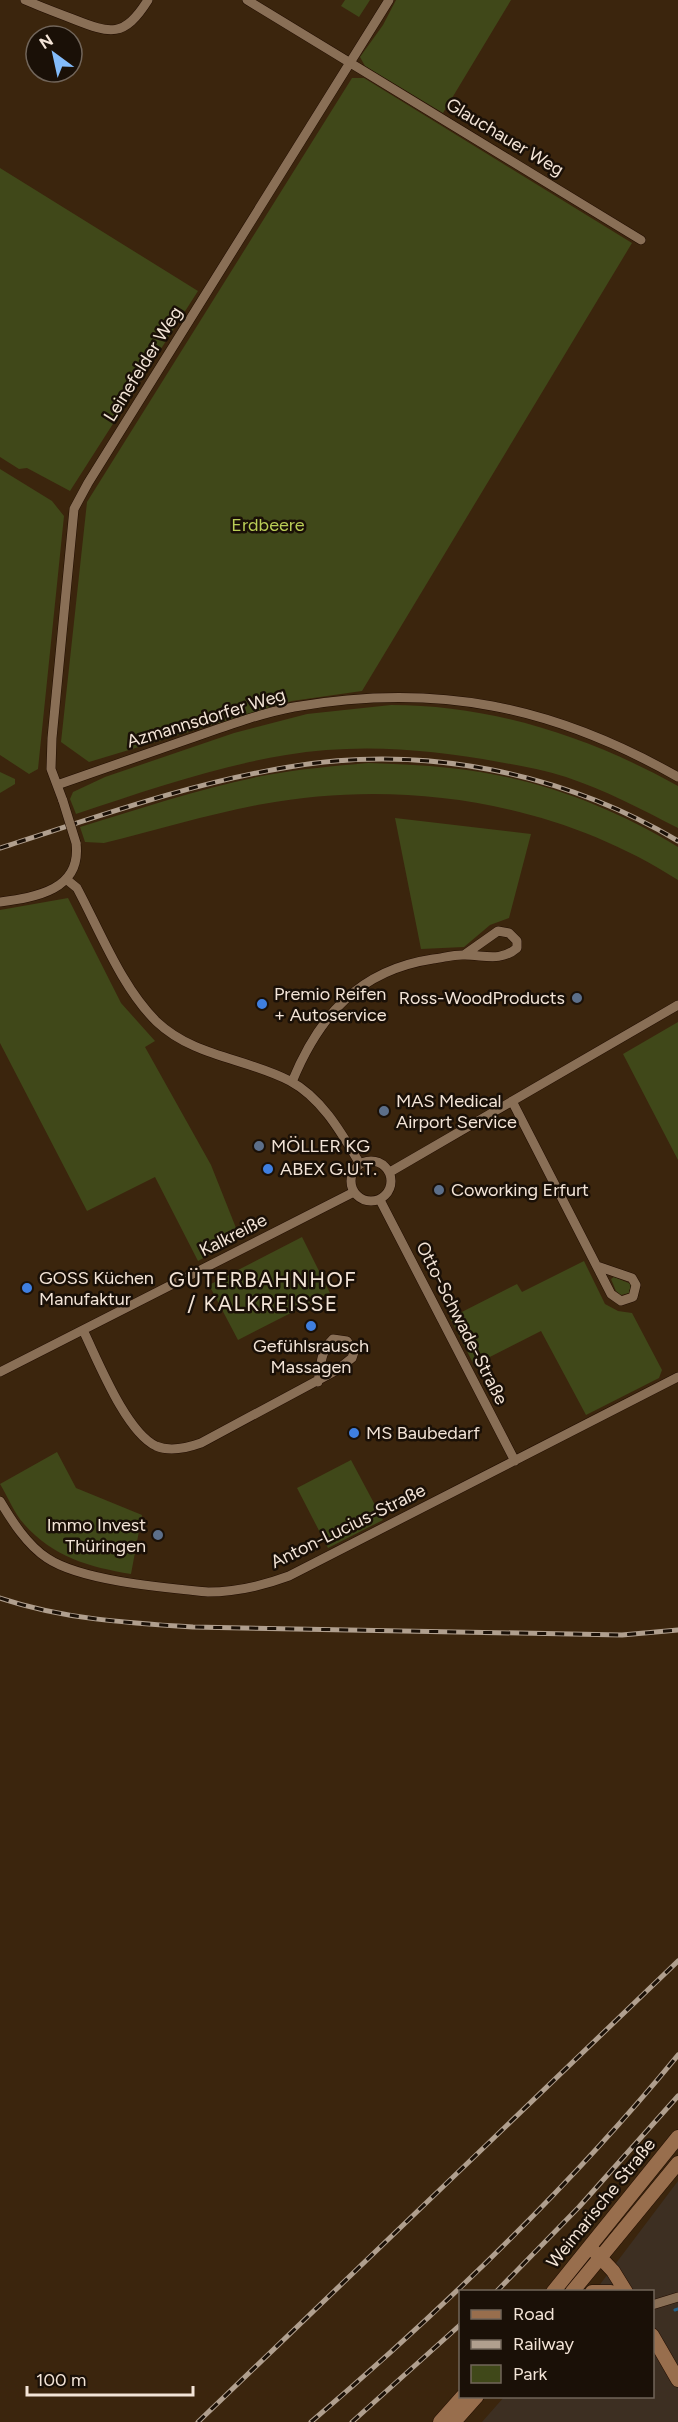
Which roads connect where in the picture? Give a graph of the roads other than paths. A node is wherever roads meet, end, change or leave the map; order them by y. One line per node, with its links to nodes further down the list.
1 (25, 0): 2 (street)
2 (148, 0)
3 (247, 0): 5 (street, Glauchauer Weg)
4 (389, 0): 5 (street, Leinefelder Weg)
5 (351, 62): 6 (street, Glauchauer Weg); 8 (street, Leinefelder Weg)
6 (641, 240)
7 (678, 777): 8 (street, Azmannsdorfer Weg)
8 (57, 785): 9 (street, Leinefelder Weg, bridge)
9 (66, 879): 10 (street); 13 (street)
10 (0, 902)
11 (464, 955): 11 (street); 13 (street)
12 (678, 1005): 14 (street)
13 (292, 1082): 15 (street)
14 (512, 1101): 16 (street); 19 (street)
15 (360, 1164): 16 (street); 17 (street)
16 (390, 1172): 18 (street)
17 (354, 1192): 18 (street); 20 (street, Kalkreiße)
18 (380, 1200): 24 (street, Otto-Schwade-Straße)
19 (597, 1266): 19 (street)
20 (83, 1330): 21 (street, Kalkreiße); 23 (street)
21 (0, 1372)
22 (678, 1377): 24 (street, Anton-Lucius-Straße)
23 (318, 1382): 23 (street)
24 (515, 1461): 25 (street, Anton-Lucius-Straße)
25 (0, 1501)
26 (678, 2138): 28 (main road, Weimarische Straße)
27 (678, 2163): 29 (main road, Weimarische Straße)
28 (590, 2247): 29 (main road); 30 (main road, Weimarische Straße)
29 (601, 2257): 31 (main road, Weimarische Straße); 32 (main road)
30 (555, 2290)
31 (574, 2290)
32 (625, 2290)
33 (674, 2298): 34 (street)
34 (654, 2304)
35 (654, 2338): 36 (main road)
36 (678, 2380)
37 (462, 2398): 39 (main road)
38 (476, 2398): 40 (main road)
39 (440, 2422)
40 (454, 2422)

